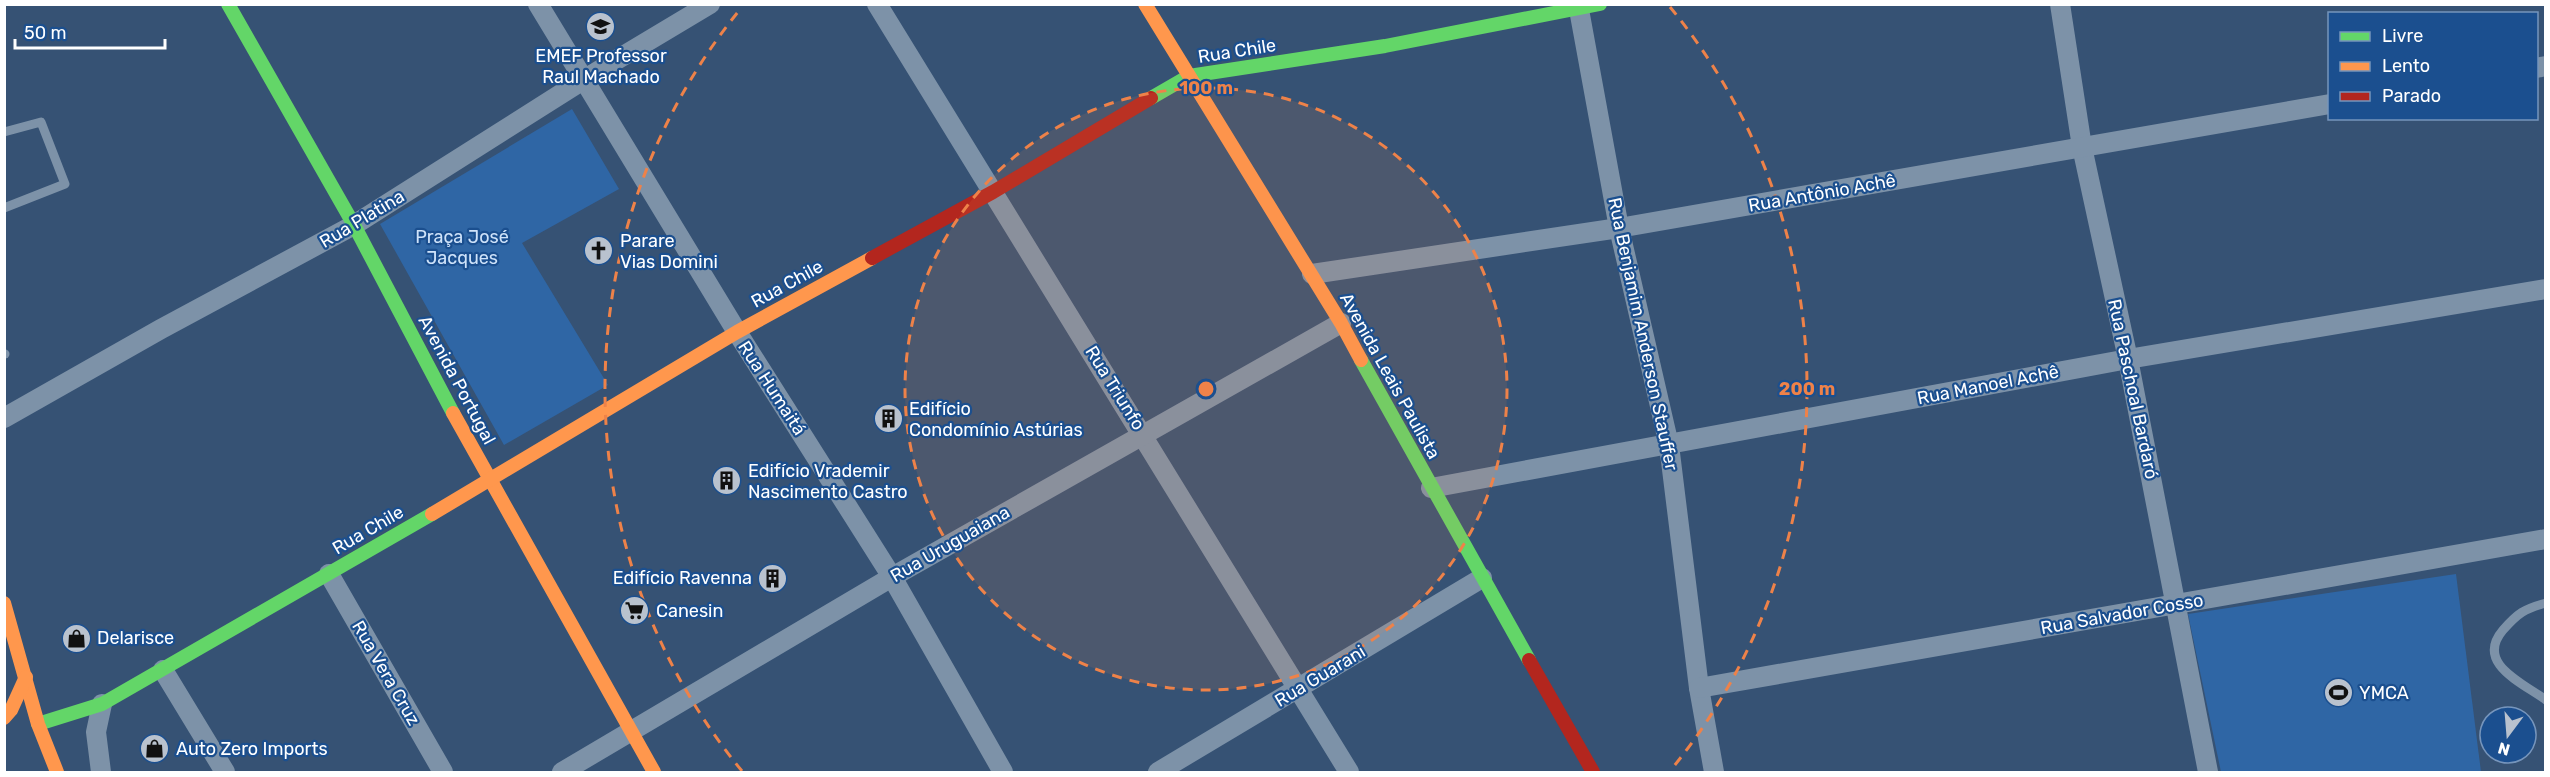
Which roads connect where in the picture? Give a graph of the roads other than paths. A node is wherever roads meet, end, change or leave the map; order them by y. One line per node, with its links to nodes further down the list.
1 (228, 4): 16 (street, Avenida Portugal)
2 (538, 4): 10 (street, Rua Humaitá)
3 (710, 4): 10 (street, Rua Platina)
4 (878, 4): 14 (street, Rua Triunfo)
5 (1145, 4): 9 (street, Avenida Leais Paulista)
6 (1600, 4): 8 (street, Rua Chile)
7 (2060, 4): 13 (street, Rua Paschoal Bardaró)
8 (1579, 7): 9 (street, Rua Chile); 17 (street, Rua Benjamim Anderson Stauffer)
9 (1189, 76): 14 (street, Rua Chile); 18 (street, Avenida Leais Paulista)
10 (583, 80): 16 (street, Rua Platina); 21 (street, Rua Humaitá)
11 (2328, 104): 13 (street, Rua Antônio Achê)
12 (4, 132): 15 (lane)
13 (2082, 147): 17 (street, Rua Antônio Achê); 22 (street, Rua Paschoal Bardaró)
14 (993, 192): 21 (street, Rua Chile); 24 (street, Rua Triunfo)
15 (4, 208)
16 (354, 225): 23 (street, Rua Platina); 26 (street, Avenida Portugal)
17 (1619, 228): 18 (street, Rua Antônio Achê); 25 (street, Rua Benjamim Anderson Stauffer)
18 (1312, 274): 20 (street, Avenida Leais Paulista)
19 (2546, 289): 22 (street, Rua Manoel Achê)
20 (1341, 323): 24 (street, Rua Uruguaiana); 27 (street, Avenida Leais Paulista)
21 (736, 333): 26 (street, Rua Chile); 30 (street, Rua Humaitá)
22 (2128, 359): 25 (street, Rua Manoel Achê); 34 (street, Rua Paschoal Bardaró)
23 (4, 417)
24 (1144, 435): 30 (street, Rua Uruguaiana); 38 (street, Rua Triunfo)
25 (1669, 445): 27 (street, Rua Manoel Achê); 37 (street, Rua Benjamim Anderson Stauffer)
26 (491, 480): 29 (street, Rua Chile); 44 (street, Avenida Portugal)
27 (1431, 488): 31 (street, Avenida Leais Paulista)
28 (2546, 539): 34 (street, Rua Salvador Cosso)
29 (328, 574): 35 (street, Rua Chile); 48 (street, Rua Vera Cruz)
30 (892, 577): 44 (street, Rua Uruguaiana); 51 (street, Rua Humaitá)
31 (1482, 578): 38 (street, Rua Guarani); 54 (street, Avenida Leais Paulista)
32 (4, 603): 36 (street)
33 (2546, 603): 39 (lane)
34 (2177, 605): 37 (street, Rua Salvador Cosso); 56 (street, Rua Paschoal Bardaró)
35 (164, 670): 40 (street, Rua Chile); 47 (street)
36 (26, 676): 41 (street); 42 (street)
37 (1699, 688): 55 (street, Rua Benjamim Anderson Stauffer)
38 (1298, 690): 52 (street, Rua Guarani); 53 (street, Rua Triunfo)
39 (2546, 700)
40 (102, 704): 42 (street, Rua Chile); 46 (street)
41 (4, 718)
42 (38, 724): 43 (street, Rua Chile); 45 (street)
43 (23, 728)
44 (631, 734): 49 (street, Rua Uruguaiana); 50 (street, Avenida Portugal)
45 (57, 772)
46 (101, 772)
47 (225, 772)
48 (443, 772)
49 (562, 772)
50 (654, 772)
51 (1003, 772)
52 (1158, 772)
53 (1349, 772)
54 (1593, 772)
55 (1714, 772)
56 (2208, 772)

